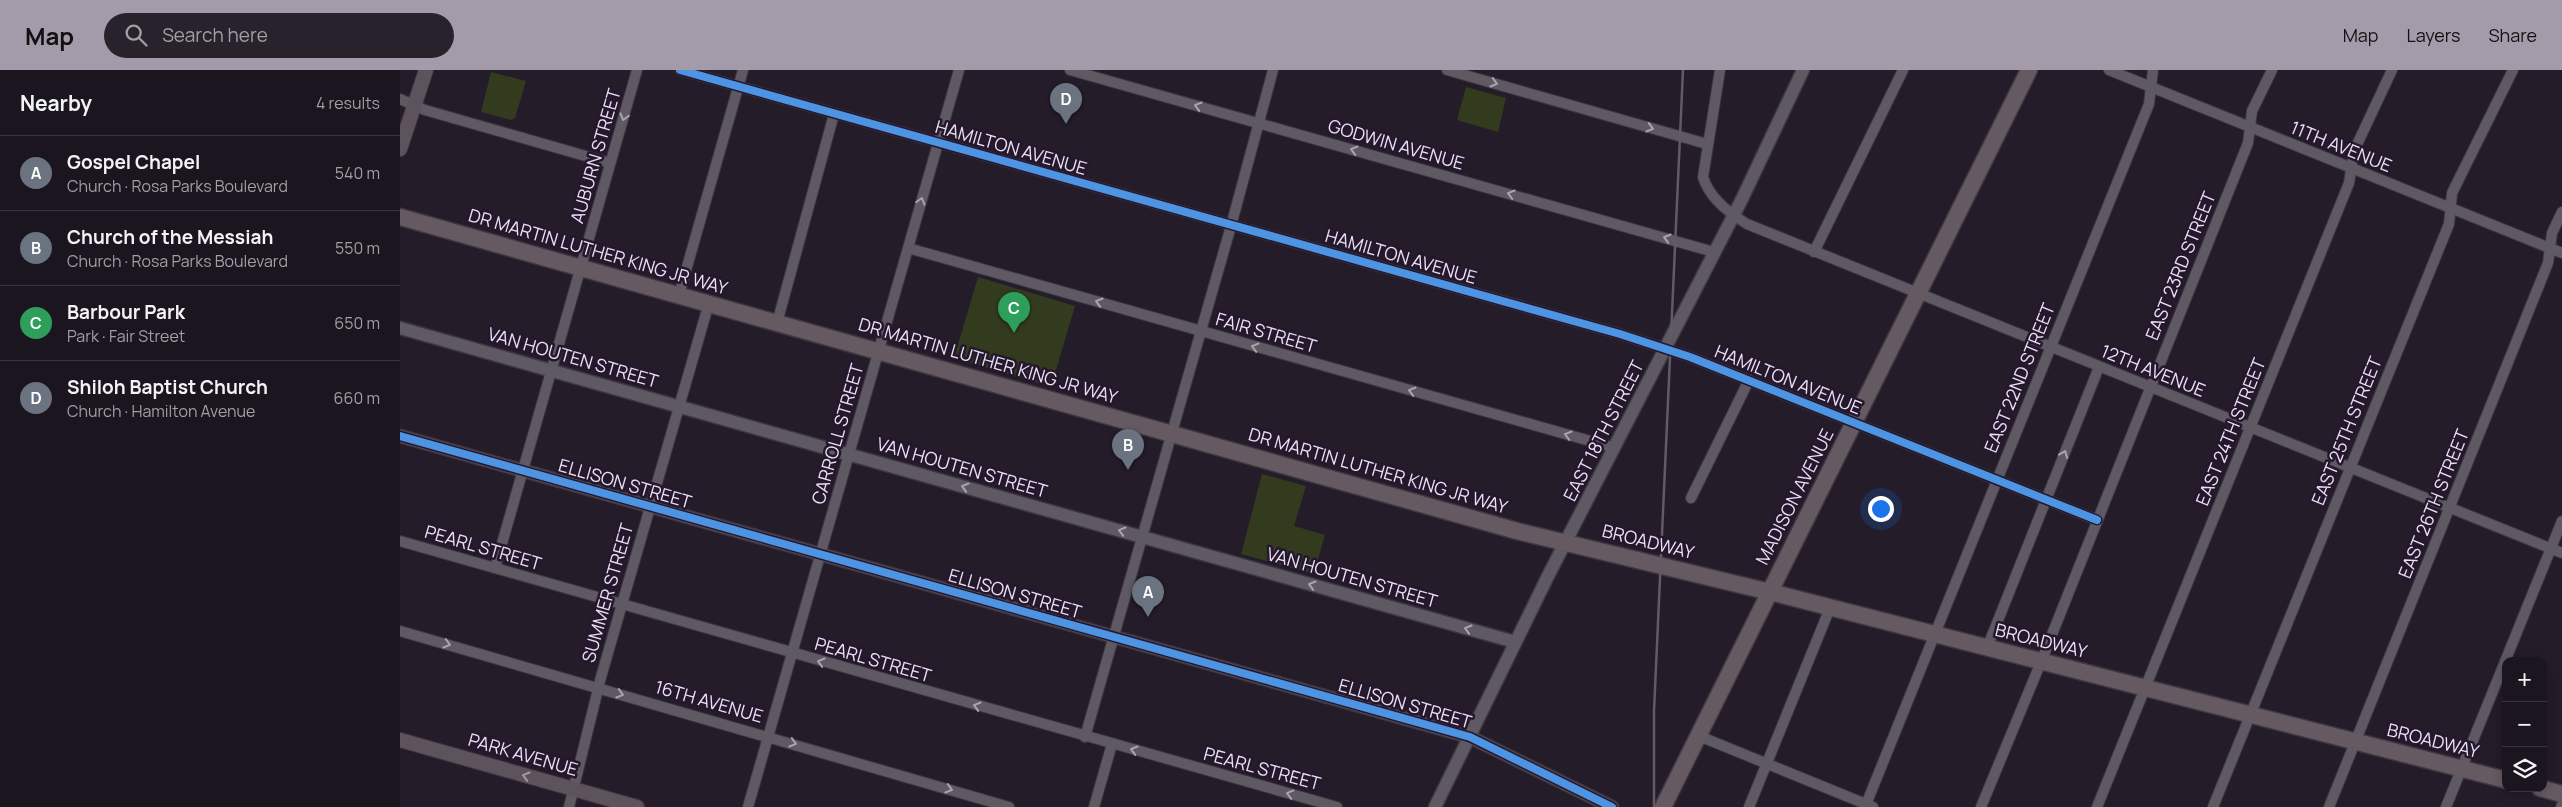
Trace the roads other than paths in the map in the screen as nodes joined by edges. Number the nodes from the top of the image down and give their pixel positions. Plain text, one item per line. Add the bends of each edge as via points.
1 (426, 70) edge
2 (637, 70) edge
3 (680, 70) edge
4 (743, 70) edge
5 (959, 70) edge
6 (1070, 70) edge
7 (1273, 70) edge
8 (1447, 70) edge
9 (1720, 70) edge
10 (1803, 70) edge
11 (1903, 70) edge
12 (2029, 70) edge
13 (2108, 70) edge
14 (2153, 70) edge
15 (2272, 70) edge
16 (2392, 70) edge
17 (2513, 70) edge
18 (738, 86) junction
19 (2151, 87) junction
20 (400, 99) edge
21 (415, 104) junction
22 (834, 114) junction
23 (1259, 124) junction
24 (2250, 127) junction
25 (938, 143) junction
26 (1707, 144) junction
27 (400, 149) edge
28 (610, 163) junction
29 (2351, 168) junction
30 (2450, 209) junction
31 (2562, 212) edge
32 (1734, 216) junction
33 (400, 217) edge
34 (1231, 226) junction
35 (908, 248) junction
36 (2550, 249) junction
37 (1714, 252) junction
38 (1814, 252) junction
39 (2562, 254) edge
40 (581, 268) junction
41 (1918, 294) junction
42 (679, 295) junction
43 (709, 304) junction
44 (777, 323) junction
45 (400, 328) edge
46 (1202, 332) junction
47 (2050, 347) junction
48 (1665, 349) junction
49 (878, 352) junction
50 (2099, 367) junction
51 (553, 371) junction
52 (1749, 380) junction
53 (2149, 387) junction
54 (679, 406) junction
55 (1855, 422) junction
56 (2250, 428) junction
57 (1173, 434) junction
58 (400, 436) edge
59 (1615, 448) junction
60 (849, 455) junction
61 (2350, 468) junction
62 (524, 471) junction
63 (1997, 479) junction
64 (1691, 498) dead end
65 (2046, 499) junction
66 (650, 507) junction
67 (2451, 508) junction
68 (2097, 520) junction
69 (2562, 521) edge
70 (1143, 537) junction
71 (400, 541) edge
72 (1566, 542) junction
73 (2551, 548) junction
74 (2562, 552) edge
75 (821, 555) junction
76 (495, 568) junction
77 (1770, 592) junction
78 (622, 605) junction
79 (1830, 608) junction
80 (400, 631) edge
81 (1934, 634) junction
82 (1114, 638) junction
83 (1515, 642) junction
84 (1987, 648) junction
85 (792, 654) junction
86 (2041, 662) junction
87 (598, 688) junction
88 (2145, 688) junction
89 (2251, 715) junction
90 (767, 736) junction
91 (1699, 736) junction
92 (1085, 737) junction
93 (1470, 737) junction
94 (400, 740) edge
95 (2356, 742) junction
96 (1112, 744) junction
97 (1766, 764) junction
98 (2462, 768) junction
99 (2502, 779) edge
100 (573, 789) junction
101 (2547, 790) edge
102 (2562, 794) edge
103 (1868, 806) edge
104 (569, 807) edge
105 (637, 807) edge
106 (748, 807) edge
107 (1009, 807) edge
108 (1094, 807) edge
109 (1337, 807) edge
110 (1436, 807) edge
111 (1612, 807) edge
112 (1663, 807) edge
113 (1748, 807) edge
114 (1981, 807) edge
115 (2097, 807) edge
116 (2214, 807) edge
117 (2329, 807) edge
118 (2446, 807) edge

1 - 21 main road
2 -> 28 street, AUBURN STREET
3 - 18 street, HAMILTON AVENUE
4 - 18 street
5 - 25 street, CARROLL STREET
23 -> 6 street, GODWIN AVENUE
7 - 23 street
8 -> 26 street
9 - 26 street, 12TH AVENUE
10 - 32 street, EAST 18TH STREET
11 - 38 street
12 - 41 main road, MADISON AVENUE
13 - 19 street, 11TH AVENUE
14 - 19 street, EAST 22ND STREET
15 - 24 street, EAST 23RD STREET via 2252,111
16 - 29 street, EAST 24TH STREET via 2354,151
17 - 30 street, EAST 25TH STREET via 2452,193
18 - 22 street, HAMILTON AVENUE
18 - 42 street
19 - 24 street, 11TH AVENUE
19 - 47 street, EAST 22ND STREET via 2149,104
20 - 21 street
21 - 27 main road
21 - 28 street via 425,110
22 - 25 street, HAMILTON AVENUE
22 - 44 street
23 - 34 street
37 -> 23 street, GODWIN AVENUE
24 - 29 street, 11TH AVENUE
24 - 53 street, EAST 23RD STREET via 2248,143
25 - 34 street, HAMILTON AVENUE
35 -> 25 street, CARROLL STREET
26 - 32 street, 12TH AVENUE via 1706,186
28 - 40 street, AUBURN STREET
29 - 30 street, 11TH AVENUE
29 - 56 street, EAST 24TH STREET via 2349,184
30 - 36 street, 11TH AVENUE
30 - 61 street, EAST 25TH STREET via 2449,224
31 - 36 street, EAST 26TH STREET via 2552,233
32 - 37 street, EAST 18TH STREET
32 - 38 street, 12TH AVENUE
33 - 40 main road, DR MARTIN LUTHER KING JR WAY
34 - 46 street
34 - 48 street, HAMILTON AVENUE
46 -> 35 street, FAIR STREET
35 - 49 street, CARROLL STREET
36 - 39 street, 11TH AVENUE
36 - 67 street, EAST 26TH STREET via 2548,264
37 - 48 street, EAST 18TH STREET
38 - 41 street, 12TH AVENUE
40 - 42 main road, DR MARTIN LUTHER KING JR WAY
40 - 51 street, AUBURN STREET
41 - 47 street, 12TH AVENUE
41 - 55 main road, MADISON AVENUE
42 - 43 main road, DR MARTIN LUTHER KING JR WAY
43 - 44 main road, DR MARTIN LUTHER KING JR WAY
43 - 54 street, SUMMER STREET
44 - 49 main road, DR MARTIN LUTHER KING JR WAY
45 - 51 street, VAN HOUTEN STREET
46 - 57 street
59 -> 46 street, FAIR STREET
47 - 50 street, 12TH AVENUE
47 - 63 street, EAST 22ND STREET
48 - 52 street, HAMILTON AVENUE
48 - 59 street, EAST 18TH STREET
49 - 57 main road, DR MARTIN LUTHER KING JR WAY
49 - 60 street, CARROLL STREET
50 - 53 street, 12TH AVENUE
65 -> 50 street
51 - 54 street, VAN HOUTEN STREET
51 - 62 street, AUBURN STREET
52 - 55 street, HAMILTON AVENUE
52 - 64 street
53 - 56 street, 12TH AVENUE
53 - 68 street, EAST 23RD STREET
54 - 60 street, VAN HOUTEN STREET
54 - 66 street, SUMMER STREET
55 - 63 street, HAMILTON AVENUE
55 - 77 main road, MADISON AVENUE
56 - 61 street, 12TH AVENUE
56 - 88 street, EAST 24TH STREET
57 - 70 street
57 - 72 main road, DR MARTIN LUTHER KING JR WAY
58 - 62 street, ELLISON STREET
59 - 72 street, EAST 18TH STREET
70 -> 60 street, VAN HOUTEN STREET
60 - 75 street, CARROLL STREET
61 - 67 street, 12TH AVENUE
61 - 89 street, EAST 25TH STREET
62 - 66 street, ELLISON STREET
62 - 76 street, AUBURN STREET
63 - 65 street, HAMILTON AVENUE
63 - 81 street, EAST 22ND STREET
65 - 68 street, HAMILTON AVENUE
65 - 84 street
66 - 75 street, ELLISON STREET
66 - 78 street, SUMMER STREET
67 - 73 street, 12TH AVENUE
67 - 95 street, EAST 26TH STREET
68 - 86 street, EAST 23RD STREET
69 - 73 street
70 - 82 street
83 -> 70 street, VAN HOUTEN STREET
71 - 76 street, PEARL STREET
72 - 77 main road, BROADWAY
72 - 83 street, EAST 18TH STREET
73 - 74 street, 12TH AVENUE
73 - 98 street
75 - 82 street, ELLISON STREET
75 - 85 street, CARROLL STREET
76 - 78 street, PEARL STREET
77 - 79 main road, BROADWAY
77 - 91 main road, MADISON AVENUE
78 - 85 street, PEARL STREET
78 - 87 street, SUMMER STREET
79 - 81 main road, BROADWAY
79 - 97 street
80 -> 87 street, 16TH AVENUE
81 - 84 main road, BROADWAY
81 - 103 street, EAST 22ND STREET
82 - 92 street
82 - 93 street, ELLISON STREET
83 - 93 street, EAST 18TH STREET
84 - 86 main road, BROADWAY
85 - 90 street, CARROLL STREET
92 -> 85 street, PEARL STREET
86 - 88 main road, BROADWAY
86 - 114 street, EAST 23RD STREET
87 -> 90 street, 16TH AVENUE
87 - 100 street, SUMMER STREET
88 - 89 main road, BROADWAY
88 - 115 street, EAST 24TH STREET
89 - 95 main road, BROADWAY
89 - 116 street, EAST 25TH STREET
90 - 106 street, CARROLL STREET
90 -> 107 street, 16TH AVENUE
91 - 97 street
91 - 112 main road, MADISON AVENUE
92 - 96 street, PEARL STREET
93 - 110 street, EAST 18TH STREET
93 - 111 street, ELLISON STREET
100 -> 94 main road, PARK AVENUE
95 - 98 main road, BROADWAY
95 - 117 street, EAST 26TH STREET
96 - 108 street
109 -> 96 street, PEARL STREET
97 - 103 street
97 - 113 street
98 - 99 main road, BROADWAY
98 - 118 street
100 - 104 street, SUMMER STREET
100 - 105 main road, PARK AVENUE
101 - 102 main road

